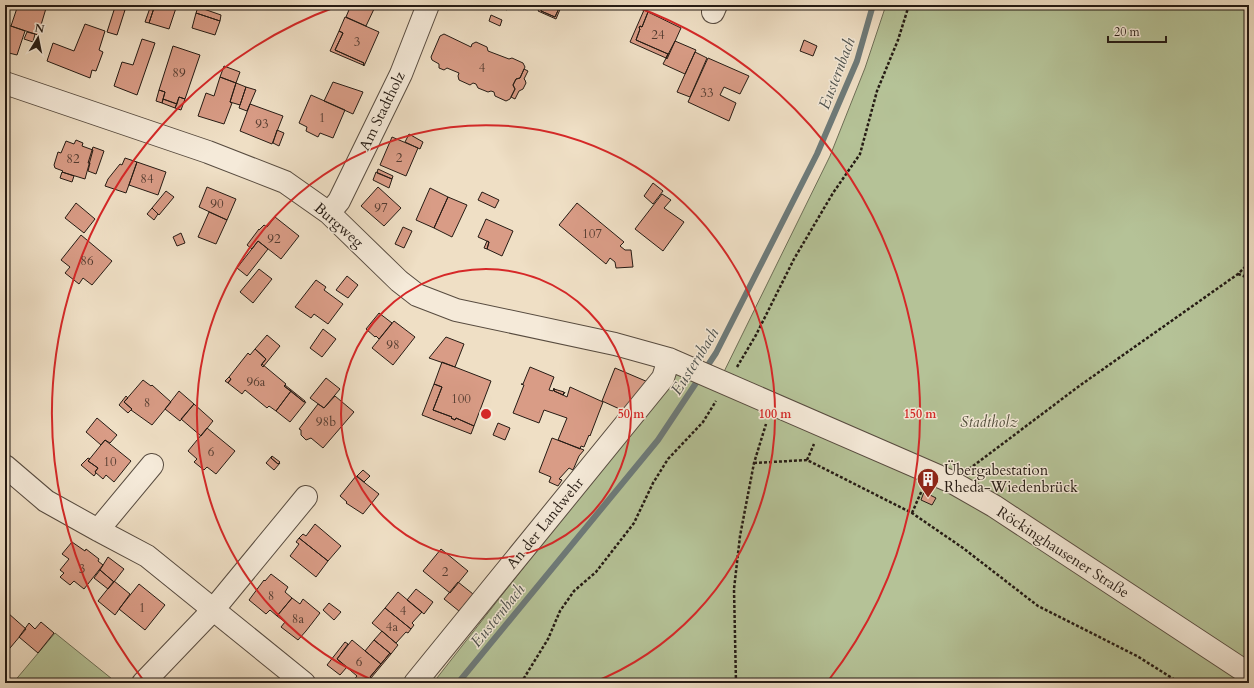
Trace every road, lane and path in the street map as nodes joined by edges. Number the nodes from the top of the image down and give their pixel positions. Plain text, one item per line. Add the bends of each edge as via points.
1 (428, 5) edge
2 (909, 5) edge
3 (5, 83) edge
4 (329, 213) junction
5 (1249, 264) edge
6 (1238, 274) junction
7 (1249, 278) edge
8 (678, 362) junction
9 (723, 382) junction
10 (774, 405) junction
11 (754, 463) junction
12 (152, 465) dead end
13 (5, 466) edge
14 (952, 482) junction
15 (306, 497) dead end
16 (98, 530) junction
17 (213, 610) junction
18 (1249, 674) edge
19 (143, 683) edge
20 (304, 683) edge
21 (415, 683) edge
22 (520, 683) edge
23 (736, 683) edge
24 (1180, 683) edge

1 - 4 street, Am Stadtholz via 397,82 338,201
2 - 9 path via 877,91 860,154 833,193 794,259 756,335
3 - 4 street, Burgweg via 208,152 285,182
4 - 8 street, Burgweg via 399,281 417,295 456,310 614,344
5 - 6 path
6 - 7 path
6 - 14 path via 1082,384
8 - 9 street, Röckinghausener Straße
8 - 21 street, An der Landwehr
9 - 10 street, Röckinghausener Straße
9 - 22 path via 703,422 668,459 634,523 596,572 574,591 560,611 548,639
10 - 11 path via 763,430
10 - 14 street, Röckinghausener Straße
11 - 23 path via 740,536 734,589
11 - 24 path via 807,460 912,513 963,548 1038,606 1137,656
12 - 16 street
13 - 16 street via 46,501
14 - 18 street, Röckinghausener Straße via 994,506
15 - 17 street
16 - 17 street via 147,556
17 - 19 street
17 - 20 street

